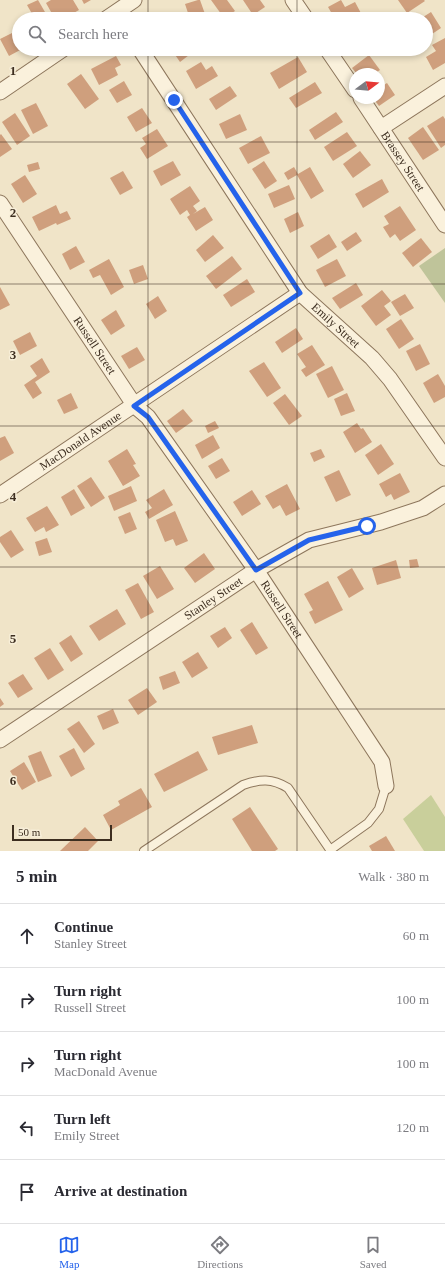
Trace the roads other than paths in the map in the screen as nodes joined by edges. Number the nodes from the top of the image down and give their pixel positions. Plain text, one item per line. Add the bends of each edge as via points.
1 (134, 0) edge
2 (293, 0) edge
3 (120, 12) edge
4 (301, 12) edge
5 (53, 56) edge
6 (145, 56) edge
7 (332, 56) edge
8 (349, 81) edge
9 (445, 86) edge
10 (0, 92) edge
11 (365, 104) edge
12 (381, 128) junction
13 (0, 203) edge
14 (445, 225) edge
15 (300, 293) junction
16 (134, 406) junction
17 (445, 458) edge
18 (445, 494) edge
19 (0, 495) edge
20 (256, 570) junction
21 (0, 740) edge
22 (386, 786) joint
23 (331, 850) edge
24 (144, 851) edge

1 - 3 street
2 - 4 street
5 - 10 street
6 - 15 street, Emily Street
7 - 8 street
9 - 12 street
11 - 12 street, Brassey Street
12 - 14 street, Brassey Street
13 - 16 street, Russell Street
15 - 16 street, MacDonald Avenue
15 - 17 street, Emily Street via 372,358 390,379
16 - 19 street, MacDonald Avenue
16 - 20 street, Russell Street via 148,417
18 - 20 street, Stanley Street via 423,508 381,522 309,540
20 - 21 street, Stanley Street
20 - 22 street, Russell Street via 382,762
22 - 23 lane via 379,809 368,823
23 - 24 lane via 288,788 278,782 256,780 243,785

